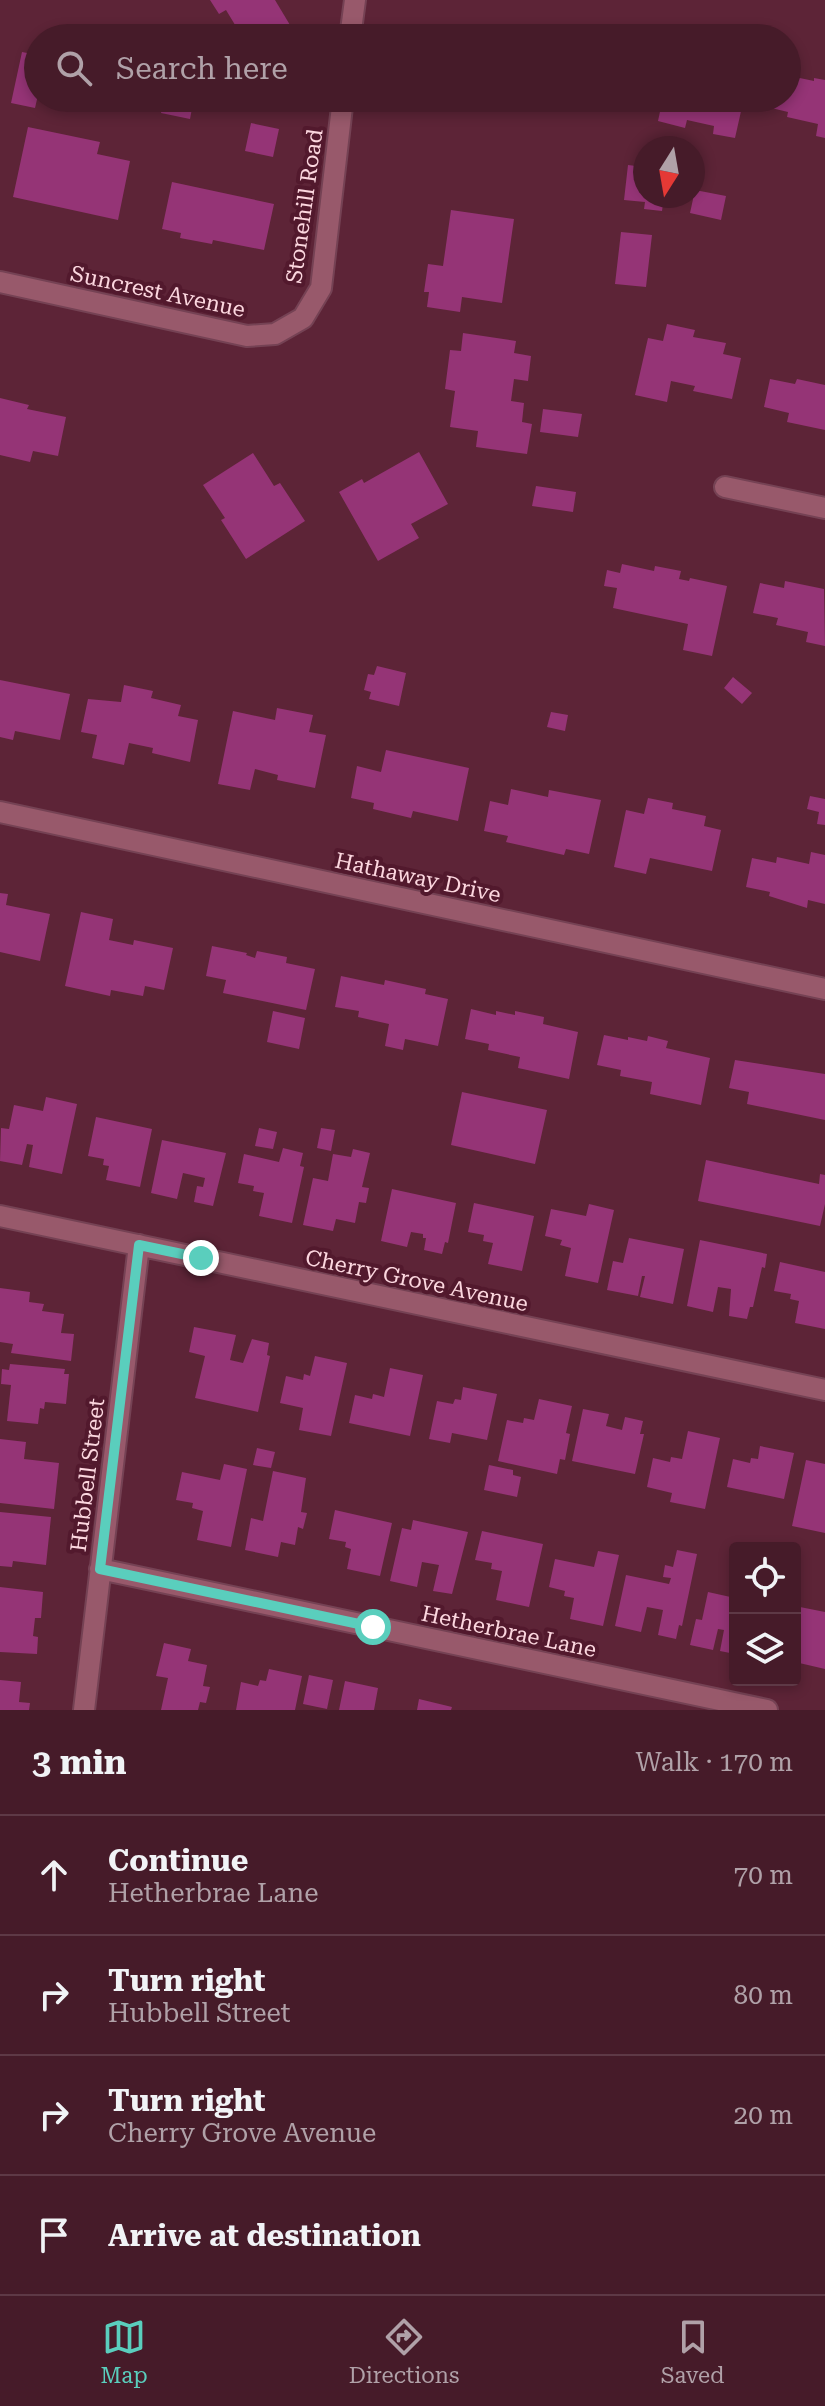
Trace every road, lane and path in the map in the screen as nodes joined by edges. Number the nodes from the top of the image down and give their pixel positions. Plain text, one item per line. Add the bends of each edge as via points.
1 (355, 0) edge
2 (352, 24) edge
3 (341, 112) edge
4 (0, 282) edge
5 (303, 318) joint
6 (725, 487) dead end
7 (825, 508) edge
8 (0, 812) edge
9 (825, 989) edge
10 (0, 1216) edge
11 (139, 1245) junction
12 (825, 1390) edge
13 (100, 1569) junction
14 (84, 1710) edge
15 (767, 1710) edge

1 - 2 street
3 - 5 street, Stonehill Road via 321,288
4 - 5 street, Suncrest Avenue via 247,336 275,334
6 - 7 street
8 - 9 street, Hathaway Drive
10 - 11 street, Cherry Grove Avenue
11 - 12 street, Cherry Grove Avenue
11 - 13 street, Hubbell Street
13 - 14 street, Hubbell Street
13 - 15 street, Hetherbrae Lane

